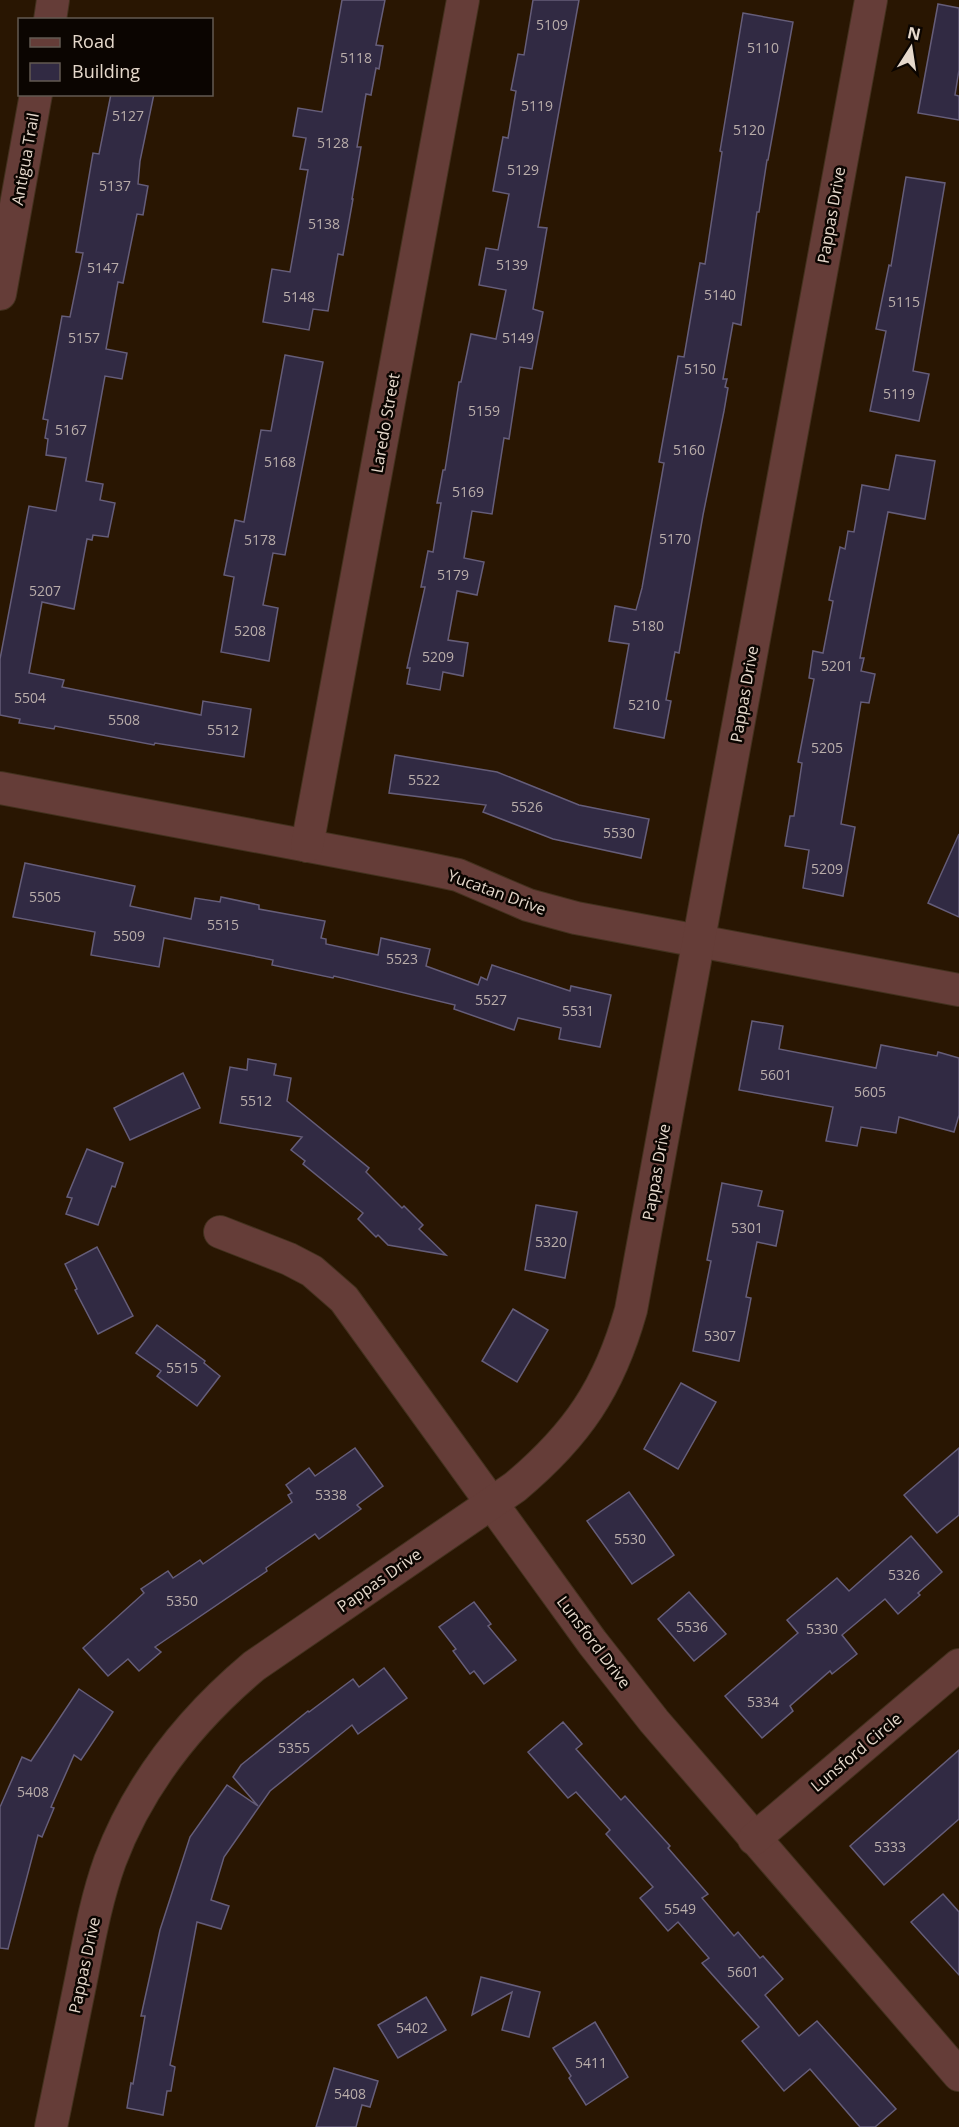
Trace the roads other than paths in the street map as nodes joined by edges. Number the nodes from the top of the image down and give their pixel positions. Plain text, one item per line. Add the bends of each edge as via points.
1 (53, 0) edge
2 (463, 0) edge
3 (871, 0) edge
4 (50, 18) edge
5 (36, 96) edge
6 (0, 294) edge
7 (0, 788) edge
8 (308, 846) junction
9 (699, 941) junction
10 (959, 990) edge
11 (220, 1232) dead end
12 (492, 1503) junction
13 (959, 1665) edge
14 (754, 1839) junction
15 (959, 2075) edge
16 (51, 2127) edge

1 - 4 street
2 - 8 street, Laredo Street
3 - 9 street, Pappas Drive
5 - 6 street, Antigua Trail
7 - 8 street, Yucatan Drive
8 - 9 street, Yucatan Drive via 458,875 547,912
9 - 10 street, Yucatan Drive
9 - 12 street, Pappas Drive via 631,1310 618,1352 600,1389 567,1438 537,1468
11 - 12 street, Lunsford Drive via 290,1259 344,1299
12 - 14 street, Lunsford Drive via 606,1660
12 - 16 street, Pappas Drive via 254,1666 221,1694 164,1760 121,1835 100,1893
13 - 14 street, Lunsford Circle
14 - 15 street, Lunsford Drive

